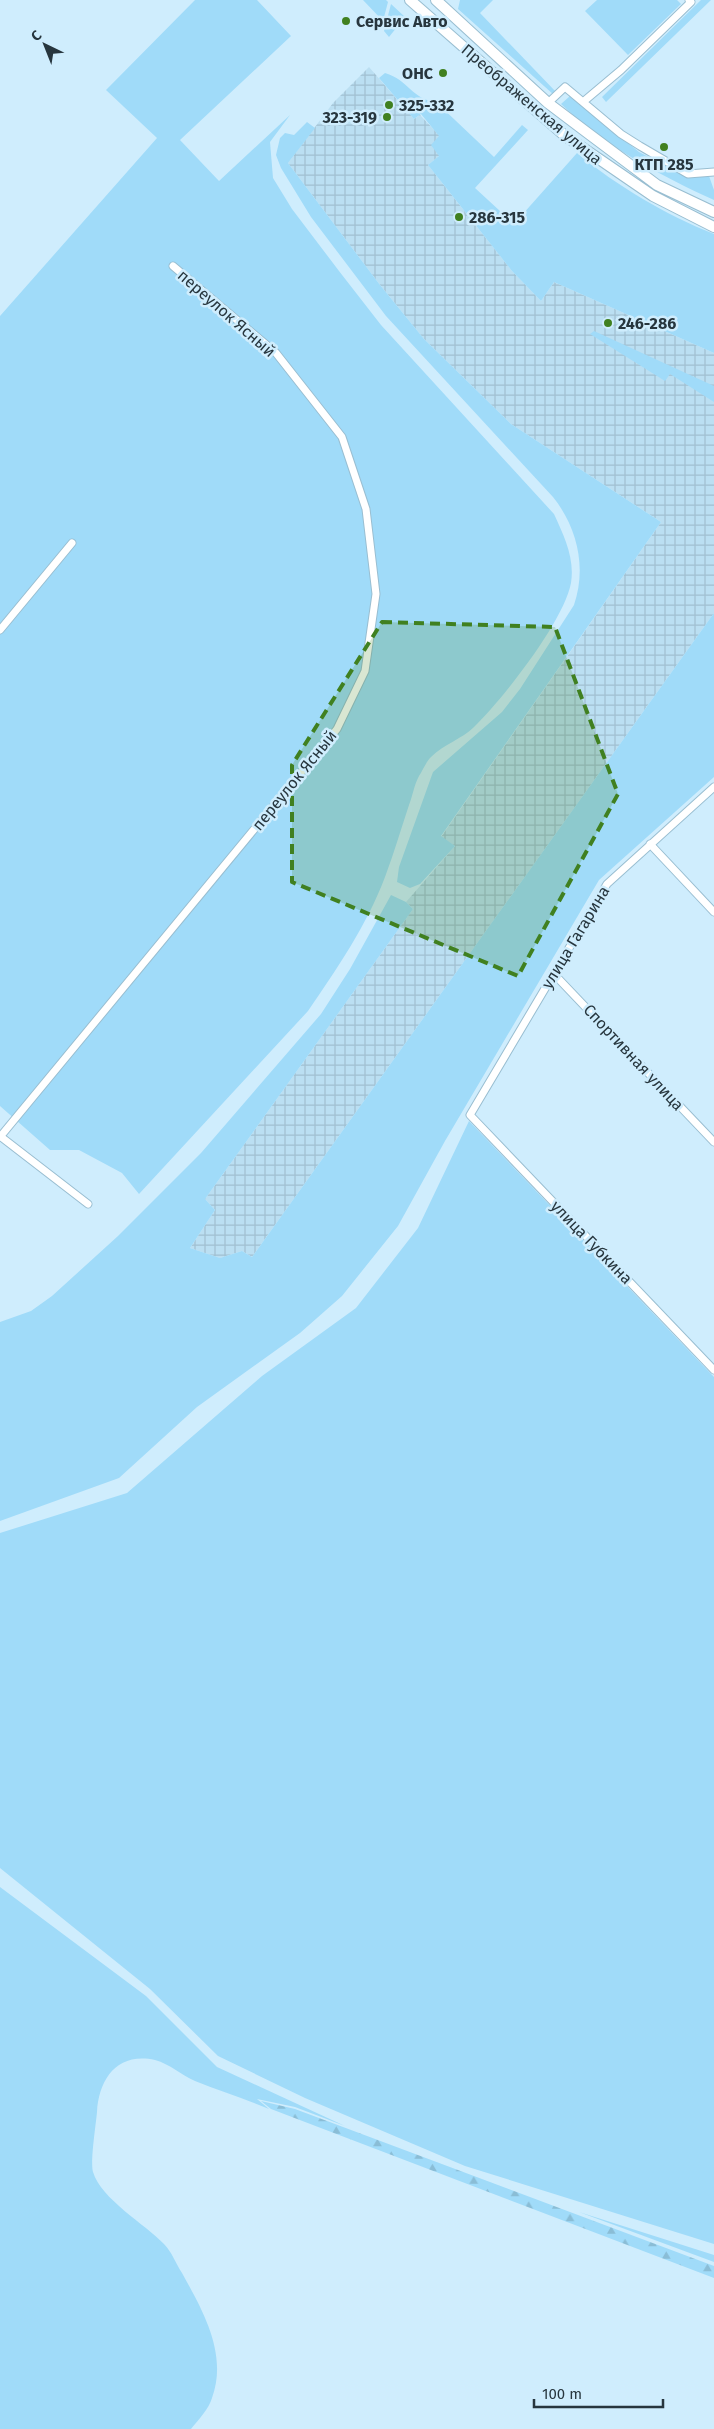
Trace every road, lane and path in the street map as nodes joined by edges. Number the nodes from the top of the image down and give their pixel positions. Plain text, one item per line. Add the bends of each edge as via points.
1 (410, 0) edge
2 (436, 0) edge
3 (689, 0) edge
4 (423, 13) junction
5 (583, 102) junction
6 (548, 103) junction
7 (714, 172) edge
8 (714, 212) edge
9 (714, 227) edge
10 (174, 266) dead end
11 (72, 543) dead end
12 (0, 630) edge
13 (714, 786) edge
14 (650, 844) junction
15 (714, 912) edge
16 (553, 972) junction
17 (470, 1115) joint
18 (0, 1136) edge
19 (714, 1142) edge
20 (88, 1204) dead end
21 (714, 1370) edge

1 - 4 main road, Преображенская улица
2 - 4 main road
2 - 6 main road, Преображенская улица
3 - 5 street via 691,2 642,50
4 - 9 main road, Преображенская улица via 564,135 653,196
5 - 6 street, Преображенская улица via 566,87
5 - 7 street, Преображенская улица via 620,134 688,174
6 - 8 main road, Преображенская улица via 657,185
10 - 18 street, переулок Ясный via 276,353 342,437 366,509 376,594 365,672 337,729
11 - 12 street
13 - 14 street, улица Гагарина
14 - 15 street
14 - 16 street, улица Гагарина via 607,884
16 - 17 street, улица Гагарина
16 - 19 street, Спортивная улица
17 - 21 street, улица Губкина
18 - 20 street

